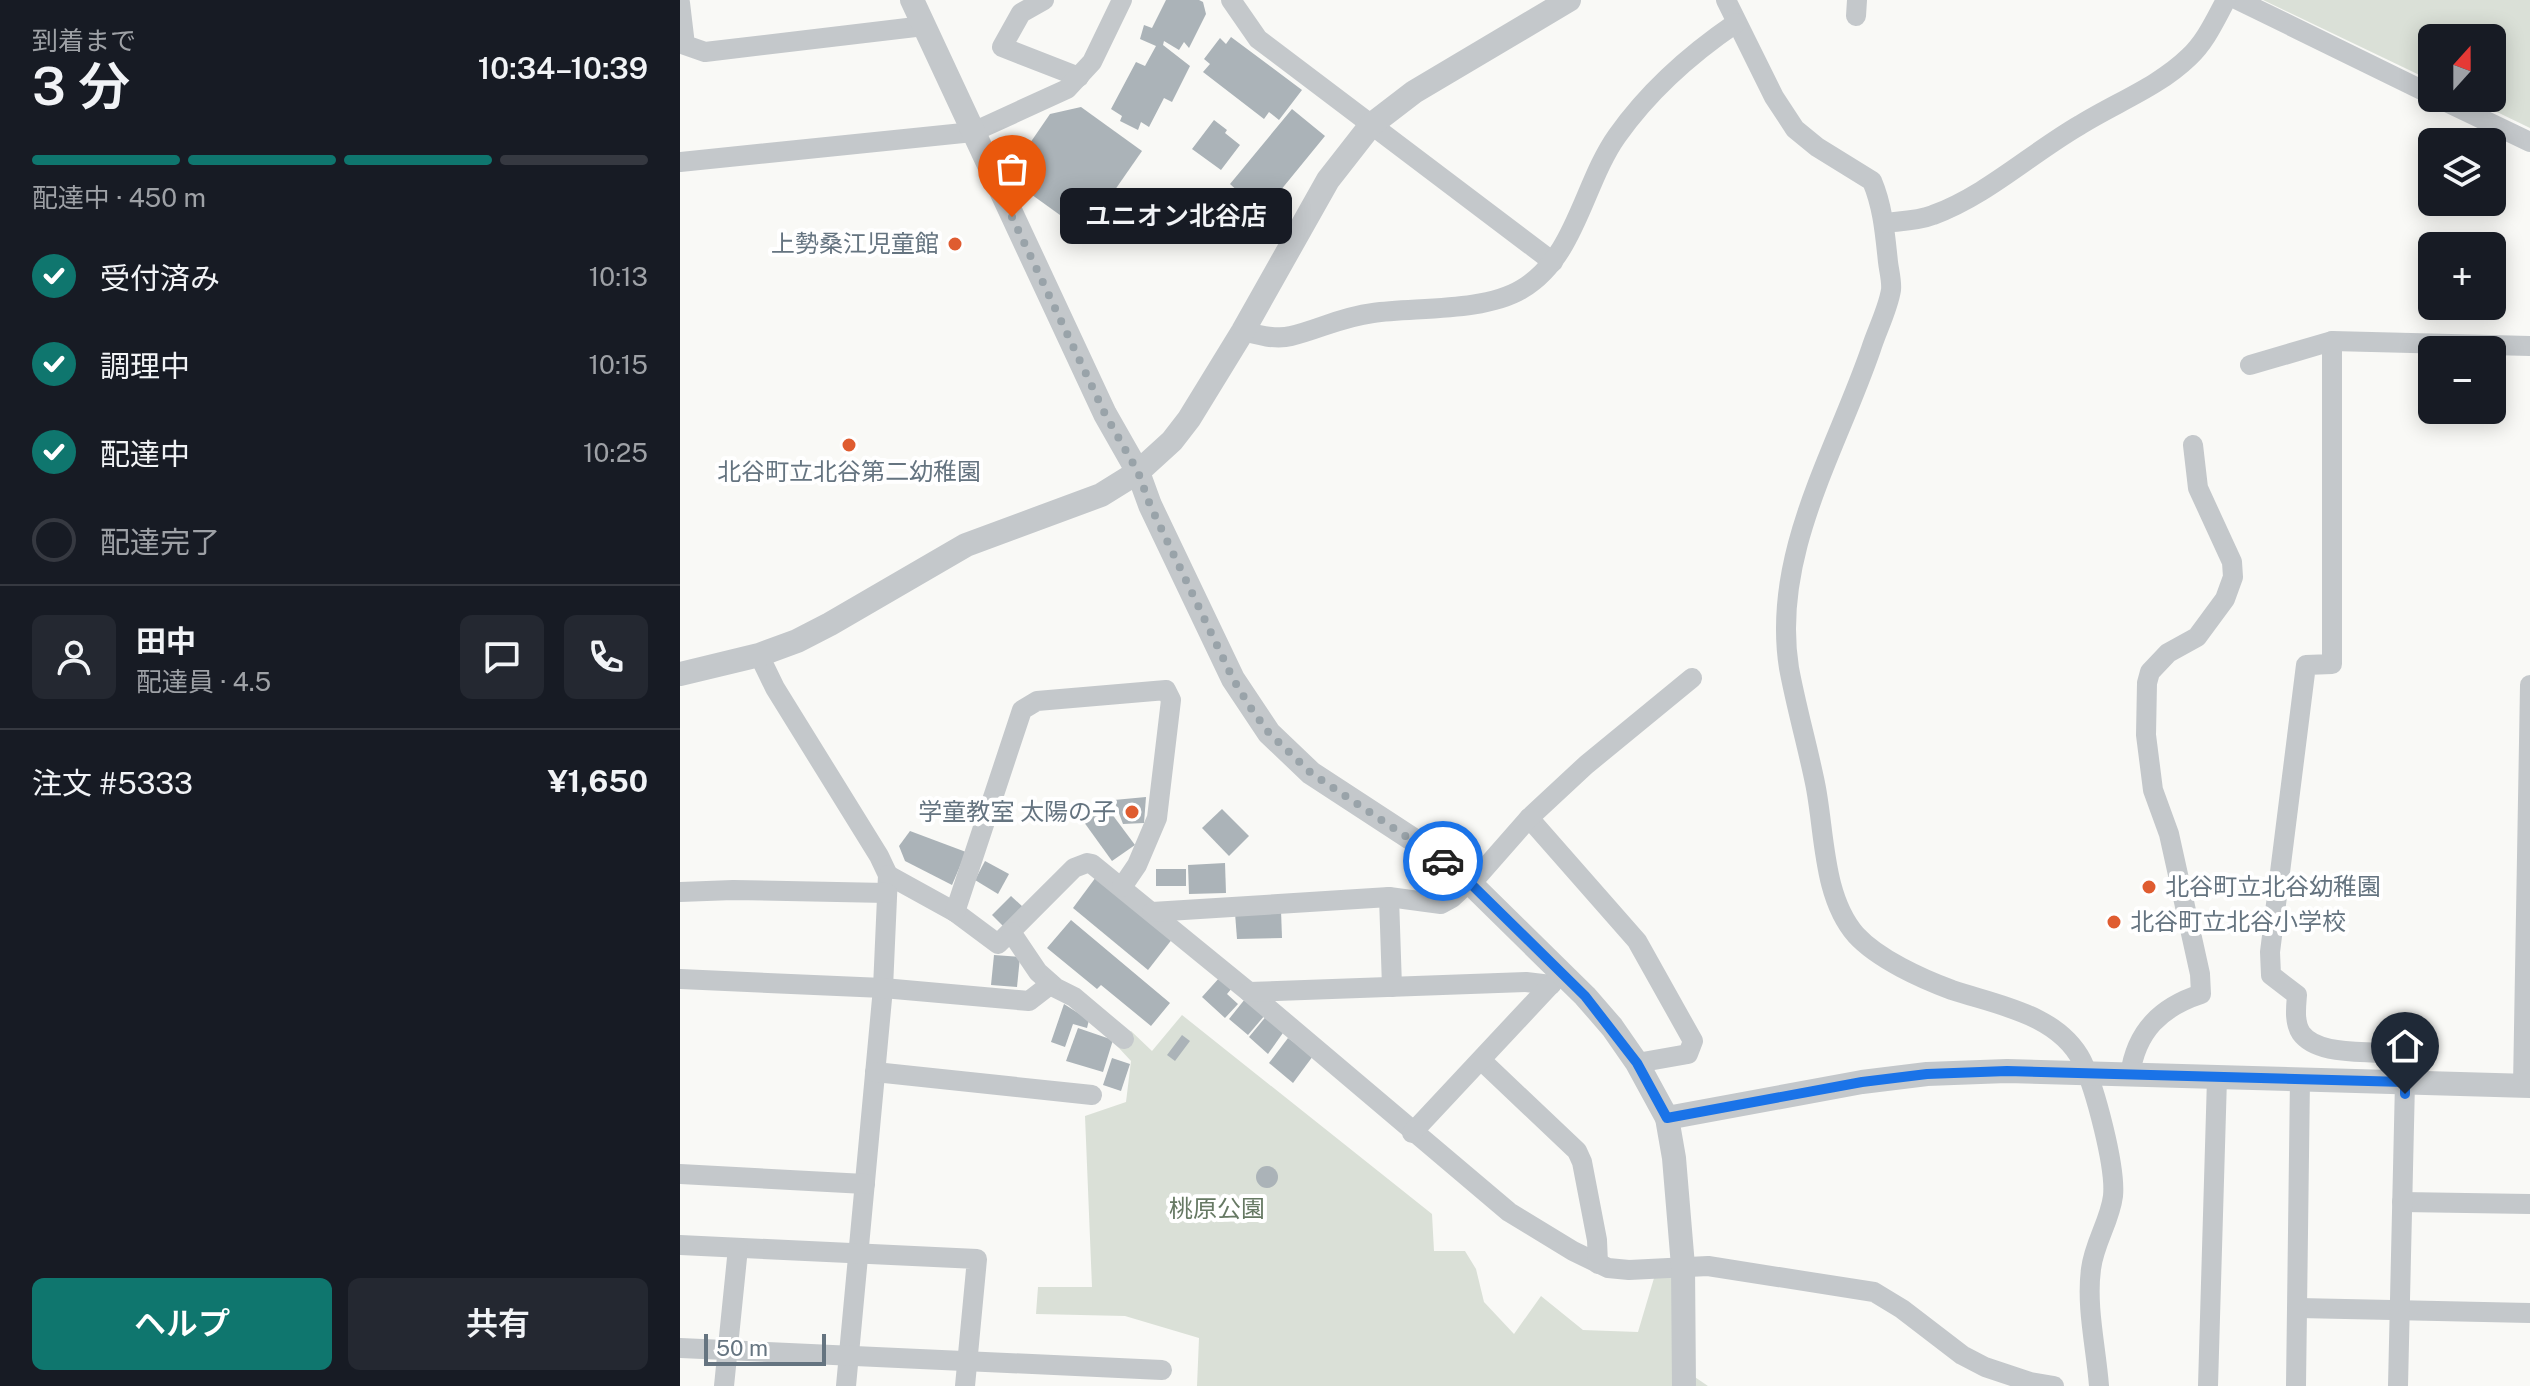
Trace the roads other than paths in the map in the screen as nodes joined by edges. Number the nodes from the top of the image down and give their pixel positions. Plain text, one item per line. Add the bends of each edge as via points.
1 (912, 0) edge
2 (1044, 0) edge
3 (1122, 0) edge
4 (1231, 0) edge
5 (1569, 0) edge
6 (1726, 0) edge
7 (2226, 0) edge
8 (2238, 0) edge
9 (680, 3) edge
10 (1736, 23) junction
11 (924, 26) junction
12 (1079, 77) junction
13 (2418, 88) edge
14 (2467, 112) edge
15 (1371, 125) junction
16 (973, 132) junction
17 (2530, 142) edge
18 (680, 162) edge
19 (1884, 223) junction
20 (1553, 262) junction
21 (1243, 331) junction
22 (2332, 341) junction
23 (2530, 346) edge
24 (2250, 365) dead end
25 (2193, 445) dead end
26 (1138, 472) junction
27 (759, 655) junction
28 (680, 674) edge
29 (1692, 678) dead end
30 (2530, 685) edge
31 (2529, 772) edge
32 (1529, 818) junction
33 (2528, 876) edge
34 (1470, 883) junction
35 (888, 884) junction
36 (1122, 887) junction
37 (680, 892) edge
38 (1389, 897) junction
39 (955, 912) junction
40 (1152, 912) junction
41 (1011, 932) junction
42 (680, 979) edge
43 (1556, 980) junction
44 (2528, 980) edge
45 (1051, 984) junction
46 (1392, 987) junction
47 (883, 988) junction
48 (1249, 992) junction
49 (1124, 1039) dead end
50 (2381, 1053) dead end
51 (1481, 1060) junction
52 (1637, 1063) junction
53 (875, 1072) junction
54 (2088, 1074) junction
55 (2130, 1075) junction
56 (2217, 1078) junction
57 (2300, 1078) junction
58 (2405, 1082) junction
59 (2527, 1086) edge
60 (1092, 1095) dead end
61 (1667, 1118) junction
62 (1412, 1133) junction
63 (680, 1174) edge
64 (865, 1184) junction
65 (2402, 1202) junction
66 (2530, 1204) edge
67 (680, 1245) edge
68 (738, 1248) junction
69 (859, 1254) junction
70 (1598, 1264) junction
71 (1683, 1266) junction
72 (2299, 1308) junction
73 (2399, 1311) junction
74 (2530, 1313) edge
75 (680, 1348) edge
76 (727, 1350) junction
77 (849, 1356) junction
78 (967, 1361) junction
79 (1162, 1370) dead end
80 (724, 1386) edge
81 (846, 1386) edge
82 (965, 1386) edge
83 (1684, 1386) edge
84 (2054, 1386) edge
85 (2099, 1386) edge
86 (2208, 1386) edge
87 (2296, 1386) edge
88 (2398, 1386) edge

1 - 11 street
2 - 12 street via 1021,13 1002,47
3 - 12 street via 1092,62
4 - 15 street via 1258,39
5 - 15 street via 1414,92
6 - 10 street
7 - 19 street via 2191,55 2160,82 2066,133 1972,198 1930,217
8 - 13 street
9 - 11 street via 685,45 705,52
10 - 19 street via 1795,129 1872,181
10 - 20 street via 1683,65 1618,135
11 - 16 street
12 - 16 street via 1056,95
14 - 17 street
15 - 20 street
15 - 21 street via 1328,180
16 - 18 street
16 - 26 street via 1105,414
19 - 54 street via 1891,289 1805,518 1787,615 1789,665 1830,875 1846,920 1869,946 1920,977 2045,1023 2074,1048
20 - 21 street via 1521,290 1482,302 1347,316 1289,337
21 - 26 street via 1189,419
22 - 23 street
22 - 24 street
22 - 50 street via 2332,664 2306,665 2271,975 2297,995 2297,1024 2306,1038 2324,1047
25 - 55 street via 2198,488 2232,562 2233,577 2225,599 2197,637 2168,653 2150,672 2146,735 2153,790 2169,834 2201,994 2159,1014 2137,1048
26 - 27 street via 1101,495 966,545 830,624
26 - 34 street via 1233,679 1269,733 1311,773
27 - 28 street
27 - 35 street via 879,856
29 - 32 street
30 - 31 street
31 - 33 street
32 - 34 street
32 - 52 street via 1637,941 1693,1041 1688,1054
33 - 44 street
34 - 38 street via 1441,904
34 - 43 street
35 - 37 street
35 - 39 street
35 - 47 street
36 - 39 street via 1157,818 1171,700 1161,689 1037,701 1022,710
36 - 40 street
36 - 41 street via 1092,864 1080,864
38 - 40 street
38 - 46 street
39 - 41 street via 998,944
40 - 48 street
41 - 45 street
42 - 47 street
43 - 46 street
43 - 51 street
43 - 52 street via 1585,996
44 - 59 street
45 - 47 street via 1029,1001
45 - 49 street
46 - 48 street
47 - 53 street
48 - 62 street
51 - 62 street
51 - 70 street via 1580,1157
52 - 61 street
53 - 60 street
53 - 64 street
54 - 55 street
54 - 61 street via 1927,1074
54 - 85 street via 2112,1170 2113,1195 2091,1266 2089,1298
55 - 56 street
56 - 57 street
56 - 86 street
57 - 58 street
57 - 72 street
58 - 59 street
58 - 65 street
61 - 71 street
62 - 70 street via 1509,1212
63 - 64 street
64 - 69 street
65 - 66 street
65 - 73 street
67 - 68 street
68 - 69 street
68 - 76 street
69 - 77 street
69 - 78 street via 977,1259
70 - 71 street via 1629,1270
71 - 83 street
71 - 84 street via 1874,1292 1962,1355 1985,1367
72 - 73 street
72 - 87 street
73 - 74 street
73 - 88 street
75 - 76 street
76 - 77 street
76 - 80 street
77 - 78 street
77 - 81 street
78 - 79 street
78 - 82 street

